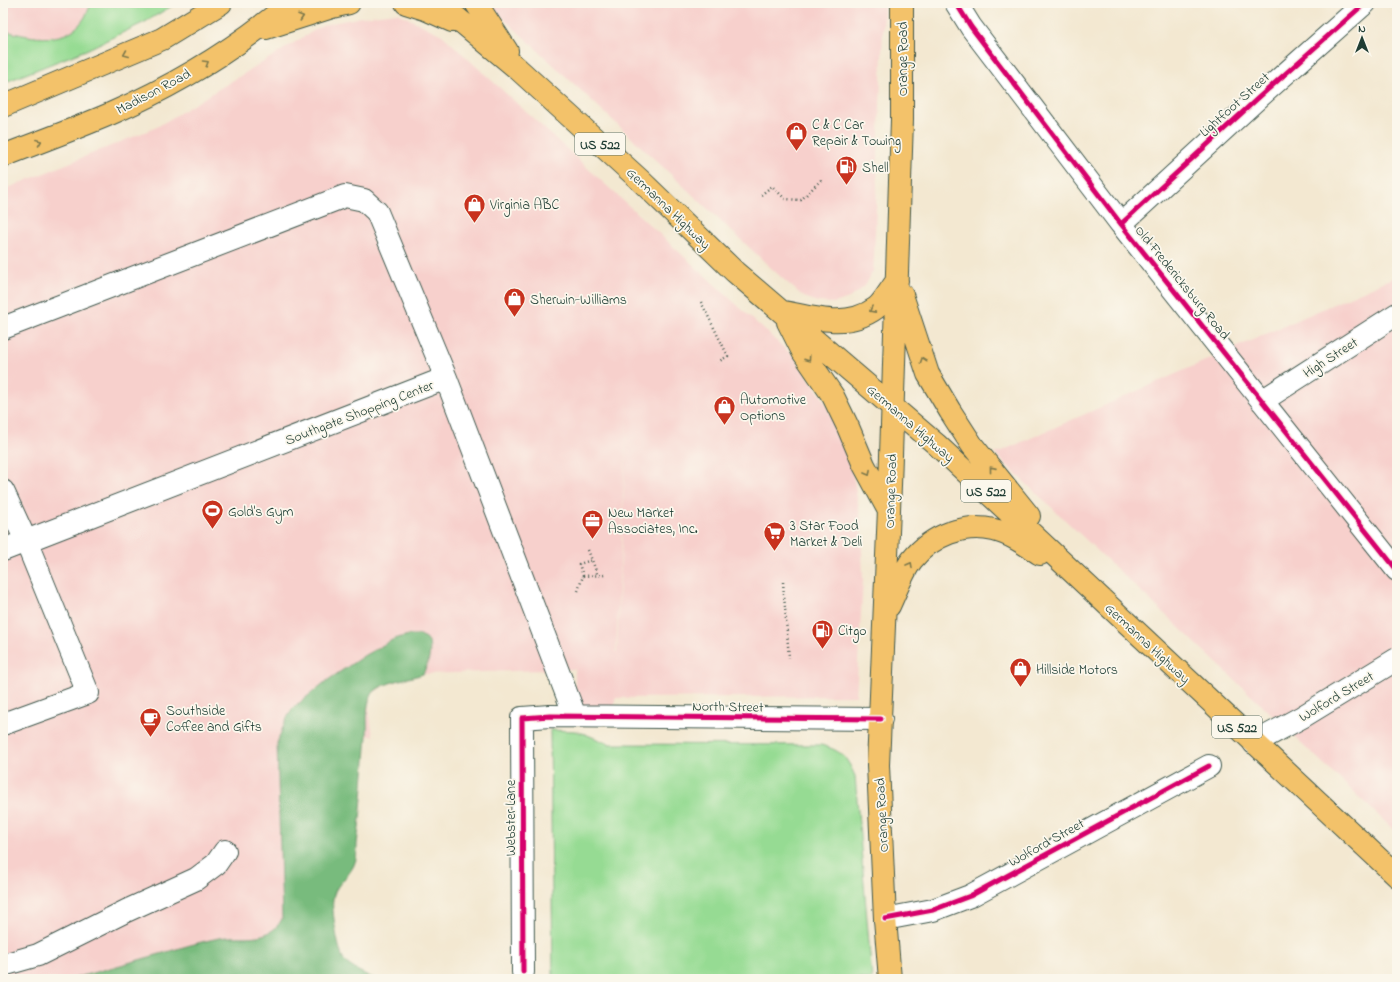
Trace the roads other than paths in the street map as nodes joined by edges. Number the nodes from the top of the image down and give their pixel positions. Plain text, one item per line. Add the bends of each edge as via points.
1 (221, 3) edge
2 (290, 3) edge
3 (349, 3) edge
4 (406, 3) edge
5 (439, 3) edge
6 (455, 3) edge
7 (476, 3) edge
8 (902, 3) edge
9 (956, 3) edge
10 (964, 3) edge
11 (1365, 3) edge
12 (971, 27) junction
13 (470, 28) junction
14 (250, 34) junction
15 (518, 69) junction
16 (3, 106) edge
17 (3, 156) edge
18 (1121, 224) junction
19 (897, 281) junction
20 (782, 312) junction
21 (1397, 314) edge
22 (3, 328) edge
23 (446, 378) junction
24 (1262, 401) junction
25 (893, 407) junction
26 (3, 491) edge
27 (889, 511) junction
28 (26, 541) junction
29 (3, 550) edge
30 (1397, 570) edge
31 (1078, 576) junction
32 (886, 612) junction
33 (1397, 659) edge
34 (574, 716) junction
35 (881, 719) junction
36 (3, 724) edge
37 (1254, 743) junction
38 (1209, 766) dead end
39 (226, 851) dead end
40 (1397, 876) edge
41 (885, 919) junction
42 (3, 965) edge
43 (522, 972) dead end
44 (890, 979) edge

1 -> 16 main road via 162,39
2 - 14 main road, Madison Road
14 -> 3 main road
4 - 13 main road
5 - 13 main road, Germanna Highway / US 522
6 - 13 main road, Germanna Highway
7 - 15 main road, US 522
8 - 19 main road, Orange Road via 902,120
9 - 12 street, Old Fredericksburg Road
10 - 12 street
11 - 18 street, Lightfoot Street
12 - 18 street, Old Fredericksburg Road
13 - 15 main road, Germanna Highway / US 522
17 -> 14 main road, Madison Road via 111,114 172,83
15 - 20 main road, Germanna Highway / US 522 via 641,181 735,272
18 - 24 street, Old Fredericksburg Road
19 -> 20 main road via 877,308 856,318 831,322
19 - 25 main road, Orange Road
31 -> 19 main road via 972,445 950,411 928,374
20 - 25 main road, Germanna Highway / US 522
20 -> 27 main road via 803,352 833,396 864,465
21 - 24 street, High Street
22 - 23 street via 345,196 364,200 377,212
23 - 28 street, Southgate Shopping Center
23 - 34 street, Southgate Shopping Center
24 - 30 street, Old Fredericksburg Road
25 - 27 main road, Orange Road
25 - 31 main road, Germanna Highway / US 522
26 - 28 street
27 - 32 main road, Orange Road
28 - 29 street, Southgate Shopping Center
28 - 36 street via 88,693
32 -> 31 main road via 912,560 926,545 945,534 969,528 994,530 1014,538
31 - 37 main road, Germanna Highway / US 522
32 - 35 main road, Orange Road
33 - 37 street, Wolford Street
34 - 35 street, North Street
34 - 43 street, Webster Lane via 522,718
35 - 41 main road, Orange Road via 878,765
37 - 40 main road, Germanna Highway / US 522
38 - 41 street, Wolford Street via 975,894 933,910
39 - 42 street via 216,864 196,879 38,955
41 - 44 main road, Orange Road

